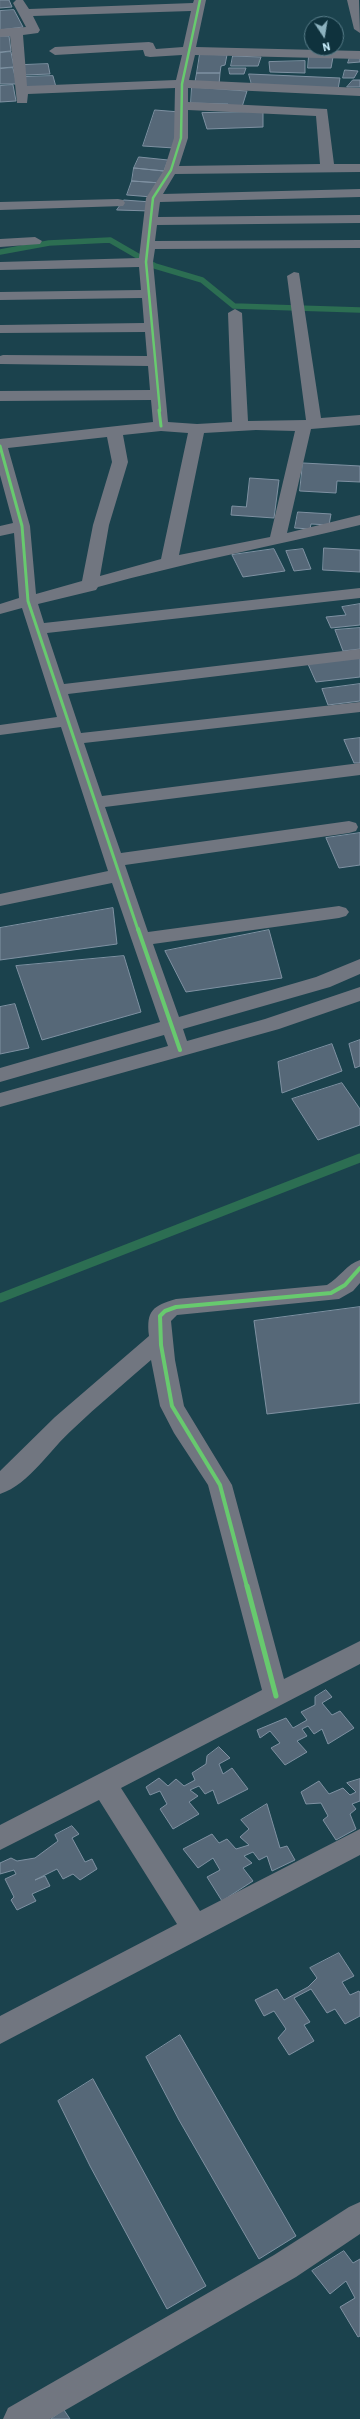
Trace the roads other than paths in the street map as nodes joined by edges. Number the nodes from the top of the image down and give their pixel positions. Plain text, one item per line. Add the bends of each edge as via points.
1 (18, 0) edge
2 (353, 0) edge
3 (198, 9) edge
4 (24, 13) junction
5 (165, 21) dead end
6 (48, 25) dead end
7 (32, 26) junction
8 (360, 29) edge
9 (16, 32) junction
10 (0, 33) edge
11 (55, 51) dead end
12 (189, 51) junction
13 (360, 55) edge
14 (182, 84) junction
15 (360, 92) edge
16 (180, 106) junction
17 (327, 167) junction
18 (360, 168) edge
19 (170, 170) junction
20 (360, 193) edge
21 (154, 198) junction
22 (118, 203) dead end
23 (0, 206) edge
24 (360, 219) edge
25 (150, 221) junction
26 (35, 241) dead end
27 (0, 243) edge
28 (360, 244) edge
29 (147, 256) junction
30 (0, 266) edge
31 (294, 276) dead end
32 (147, 294) junction
33 (0, 296) edge
34 (235, 313) dead end
35 (151, 327) junction
36 (0, 329) edge
37 (3, 360) dead end
38 (154, 361) junction
39 (158, 395) junction
40 (0, 396) edge
41 (360, 420) edge
42 (309, 424) junction
43 (161, 426) junction
44 (240, 427) junction
45 (197, 429) junction
46 (114, 432) junction
47 (0, 445) edge
48 (360, 520) edge
49 (22, 526) junction
50 (0, 531) edge
51 (278, 540) junction
52 (169, 562) junction
53 (90, 586) junction
54 (360, 593) edge
55 (28, 601) junction
56 (0, 609) edge
57 (38, 629) junction
58 (360, 654) edge
59 (58, 690) junction
60 (360, 707) edge
61 (68, 720) junction
62 (0, 730) edge
63 (74, 739) junction
64 (360, 769) edge
65 (95, 803) junction
66 (349, 827) dead end
67 (117, 868) junction
68 (0, 900) edge
69 (339, 912) dead end
70 (142, 939) junction
71 (360, 966) edge
72 (360, 994) edge
73 (172, 1026) junction
74 (180, 1050) junction
75 (0, 1075) edge
76 (0, 1100) edge
77 (360, 1268) edge
78 (160, 1339) junction
79 (0, 1484) edge
80 (360, 1652) edge
81 (276, 1696) junction
82 (104, 1784) junction
83 (0, 1838) edge
84 (360, 1841) edge
85 (195, 1928) junction
86 (0, 2031) edge
87 (360, 2217) edge
88 (19, 2419) edge

1 - 4 street
2 - 8 street
3 - 4 street
3 - 5 street
3 - 12 street
4 - 7 street
6 - 7 street
7 - 9 street via 34,30
9 - 10 street
9 - 14 street via 22,95
11 - 12 street via 148,46 150,54
12 - 13 street
12 - 14 street
14 - 15 street
14 - 16 street
16 - 17 street via 322,112
16 - 19 street via 181,138
17 - 18 street
17 - 19 street
19 - 21 street
20 - 21 street
21 - 25 street
22 - 23 street
24 - 25 street
25 - 29 street
26 - 27 street
28 - 29 street via 260,246
29 - 30 street
29 - 32 street
31 - 42 street
32 - 33 street
32 - 35 street
34 - 44 street
35 - 36 street
35 - 38 street
37 - 38 street
38 - 39 street
39 - 40 street
39 - 43 street
41 - 42 street
42 - 44 street
42 - 51 street
43 - 45 street
43 - 46 street
44 - 45 street
45 - 52 street
46 - 47 street
46 - 53 street via 120,462 102,525
47 - 49 street
48 - 51 street
49 - 50 street
49 - 55 street
51 - 52 street
52 - 53 street
53 - 55 street
54 - 57 street
55 - 56 street
55 - 57 street
57 - 59 street
58 - 59 street
59 - 61 street
60 - 63 street
61 - 62 street
61 - 63 street
63 - 65 street
64 - 65 street
65 - 67 street
66 - 67 street
67 - 68 street
67 - 70 street
69 - 70 street
70 - 73 street
71 - 73 street via 323,982
72 - 74 street via 272,1024
73 - 74 street
73 - 75 street
74 - 76 street
77 - 78 street via 345,1285 331,1293 166,1310 160,1316
78 - 79 street via 63,1423 16,1472
78 - 81 street via 172,1406 220,1485
80 - 81 street
81 - 82 street
82 - 83 street
82 - 85 street
84 - 85 street
85 - 86 street
87 - 88 street via 285,2266

